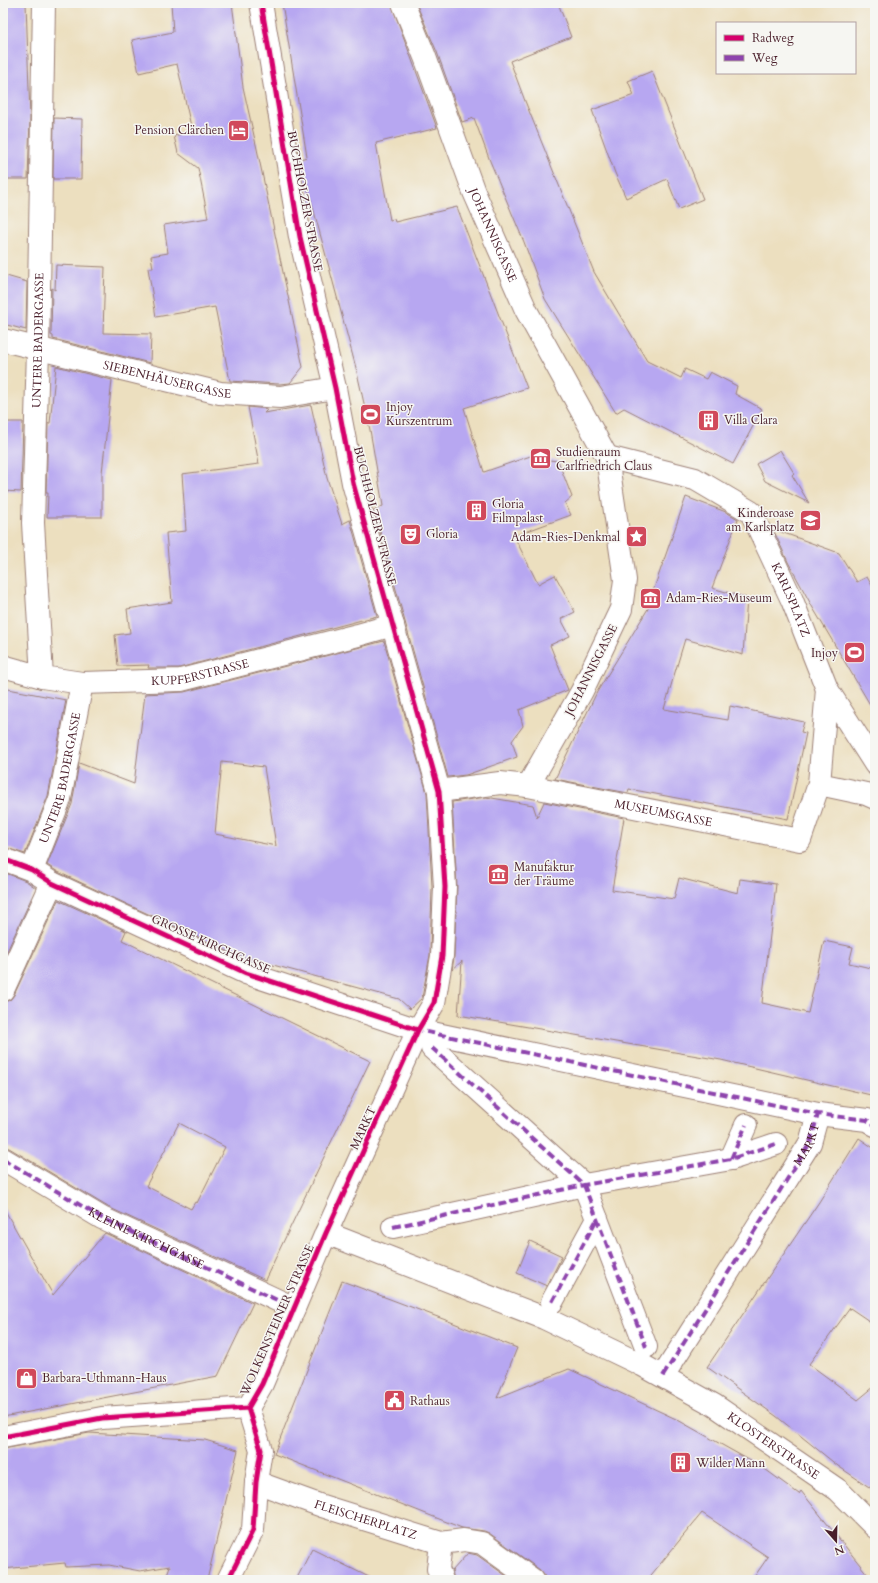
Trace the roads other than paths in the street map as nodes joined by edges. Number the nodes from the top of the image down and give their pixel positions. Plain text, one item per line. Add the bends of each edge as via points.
1 (44, 3) edge
2 (261, 3) edge
3 (403, 3) edge
4 (3, 340) edge
5 (38, 349) junction
6 (335, 388) junction
7 (607, 457) junction
8 (393, 625) junction
9 (3, 666) edge
10 (42, 677) junction
11 (82, 682) junction
12 (827, 689) junction
13 (875, 764) edge
14 (819, 784) junction
15 (528, 786) junction
16 (439, 791) junction
17 (875, 798) edge
18 (800, 840) joint
19 (3, 858) edge
20 (32, 870) junction
21 (52, 883) junction
22 (3, 990) edge
23 (418, 1030) junction
24 (432, 1048) dead end
25 (818, 1114) junction
26 (746, 1125) dead end
27 (875, 1126) edge
28 (776, 1144) dead end
29 (3, 1159) edge
30 (731, 1159) junction
31 (584, 1186) junction
32 (597, 1219) junction
33 (393, 1227) dead end
34 (326, 1233) junction
35 (552, 1302) dead end
36 (294, 1308) junction
37 (646, 1347) dead end
38 (663, 1376) junction
39 (248, 1408) junction
40 (3, 1437) edge
41 (256, 1482) junction
42 (875, 1526) edge
43 (441, 1543) junction
44 (228, 1580) edge
45 (442, 1580) edge
46 (534, 1580) edge

1 - 5 street, UNTERE BADERGASSE
2 - 6 street, BUCHHOLZER STRASSE via 300,237
3 - 7 street, JOHANNISGASSE via 474,192 526,310
4 - 5 street, SIEBENHÄUSERGASSE
5 - 6 street, SIEBENHÄUSERGASSE via 220,392 280,397
5 - 10 street, UNTERE BADERGASSE via 33,523
6 - 8 street, BUCHHOLZER STRASSE via 353,483
7 - 12 street, KARLSPLATZ via 695,479 751,512 792,600
7 - 15 street, JOHANNISGASSE via 625,580 621,609 582,691
8 - 11 street, KUPFERSTRASSE via 181,680
8 - 16 street, BUCHHOLZER STRASSE
9 - 10 street, KUPFERSTRASSE
10 - 11 street, KUPFERSTRASSE
11 - 20 street, UNTERE BADERGASSE via 60,799
12 - 13 street, KARLSPLATZ
12 - 14 street, KARLSPLATZ
14 - 17 street
14 - 18 street, KARLSPLATZ
15 - 16 street via 500,783
15 - 18 street, MUSEUMSGASSE
16 - 23 street, BUCHHOLZER STRASSE via 445,887 442,956 434,1004
19 - 20 street, GROSSE KIRCHGASSE
20 - 21 street, GROSSE KIRCHGASSE
21 - 22 street
21 - 23 street, GROSSE KIRCHGASSE via 246,973
23 - 25 street, MARKT
23 - 34 street, MARKT
24 - 31 street
25 - 27 street via 866,1120
25 - 38 street, MARKT via 810,1143
26 - 30 street
28 - 30 street
29 - 36 street, KLEINE KIRCHGASSE via 102,1218
30 - 31 street
31 - 32 street
31 - 33 street
32 - 35 street
32 - 37 street
34 - 36 street, WOLKENSTEINER STRASSE
34 - 38 street via 544,1318
36 - 39 street, WOLKENSTEINER STRASSE via 262,1384
38 - 42 street, KLOSTERSTRASSE via 714,1405 838,1490
39 - 40 street, WOLKENSTEINER STRASSE via 102,1418
39 - 41 street via 261,1450
41 - 43 street, FLEISCHERPLATZ via 322,1506
41 - 44 street via 253,1530
43 - 45 street via 438,1569
43 - 46 street via 464,1540 482,1543

